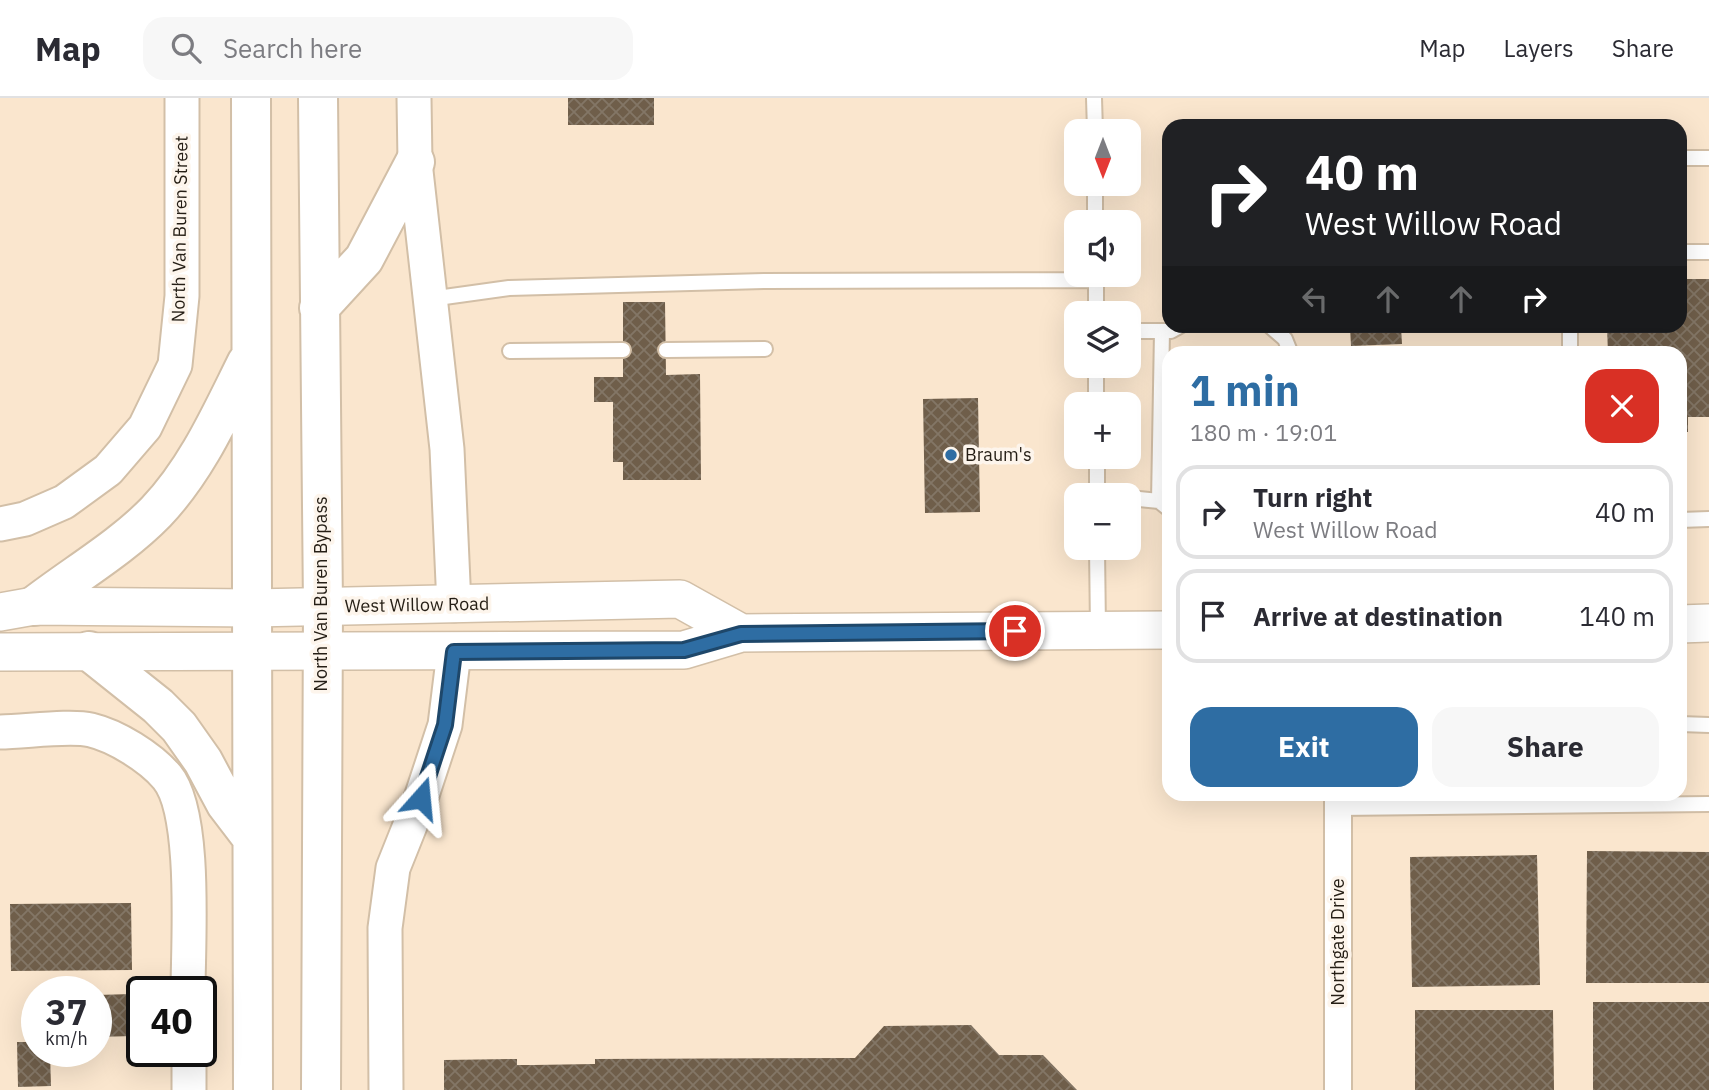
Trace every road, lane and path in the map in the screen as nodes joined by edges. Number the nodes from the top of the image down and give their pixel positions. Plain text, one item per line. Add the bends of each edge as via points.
1 (182, 98) edge
2 (251, 98) edge
3 (318, 98) edge
4 (414, 98) edge
5 (1094, 98) edge
6 (1095, 119) edge
7 (1687, 158) edge
8 (1709, 158) edge
9 (415, 162) junction
10 (1687, 252) edge
11 (1709, 252) edge
12 (1064, 278) edge
13 (429, 299) junction
14 (319, 308) junction
15 (1141, 331) edge
16 (1162, 331) edge
17 (765, 349) dead end
18 (623, 350) dead end
19 (666, 350) dead end
20 (510, 351) dead end
21 (251, 353) junction
22 (1141, 500) edge
23 (1162, 505) edge
24 (1709, 519) edge
25 (1687, 520) edge
26 (0, 524) edge
27 (1097, 560) edge
28 (454, 605) junction
29 (253, 607) junction
30 (323, 607) junction
31 (17, 609) edge
32 (1709, 623) edge
33 (1687, 624) edge
34 (1098, 630) junction
35 (1162, 630) edge
36 (741, 634) junction
37 (89, 651) junction
38 (253, 651) junction
39 (323, 651) junction
40 (0, 652) edge
41 (454, 652) junction
42 (1687, 724) edge
43 (1709, 725) edge
44 (0, 732) edge
45 (1410, 801) edge
46 (1338, 802) edge
47 (1709, 804) edge
48 (252, 838) junction
49 (188, 976) edge
50 (189, 1067) edge
51 (321, 1073) edge
52 (189, 1090) edge
53 (253, 1090) edge
54 (344, 1090) edge
55 (386, 1090) edge
56 (1338, 1090) edge

1 - 26 street, North Van Buren Street via 182,296 175,365 145,427 108,470 64,502
2 - 21 main road
3 - 14 main road, North Van Buren Bypass
4 - 9 street
5 - 6 lane
7 - 8 lane
9 - 13 street
9 - 14 main road via 363,259
10 - 11 lane
12 - 13 lane via 509,288
13 - 28 street via 447,449
14 - 30 main road, North Van Buren Bypass
15 - 16 lane
17 - 19 lane
18 - 20 lane
21 - 29 main road
21 - 31 main road via 186,475 156,512
22 - 23 lane
24 - 25 lane
27 - 34 lane
28 - 30 main road, West Willow Road
28 - 36 main road, West Willow Road via 680,598
29 - 30 main road, West Willow Road
29 - 31 main road, West Willow Road
29 - 38 main road
30 - 39 main road, North Van Buren Bypass
32 - 33 main road
34 - 35 main road
34 - 36 main road
36 - 41 main road via 684,650
37 - 38 main road
37 - 40 main road
37 - 48 main road via 179,727
38 - 39 main road
38 - 48 main road
39 - 41 main road
39 - 51 main road, North Van Buren Bypass
41 - 55 street via 445,725 393,868 385,928
42 - 43 lane
44 - 49 street via 90,730 124,744 168,778 179,800 185,831
45 - 46 lane
45 - 47 lane
46 - 56 street, Northgate Drive
48 - 53 main road
50 - 52 street
51 - 54 main road

